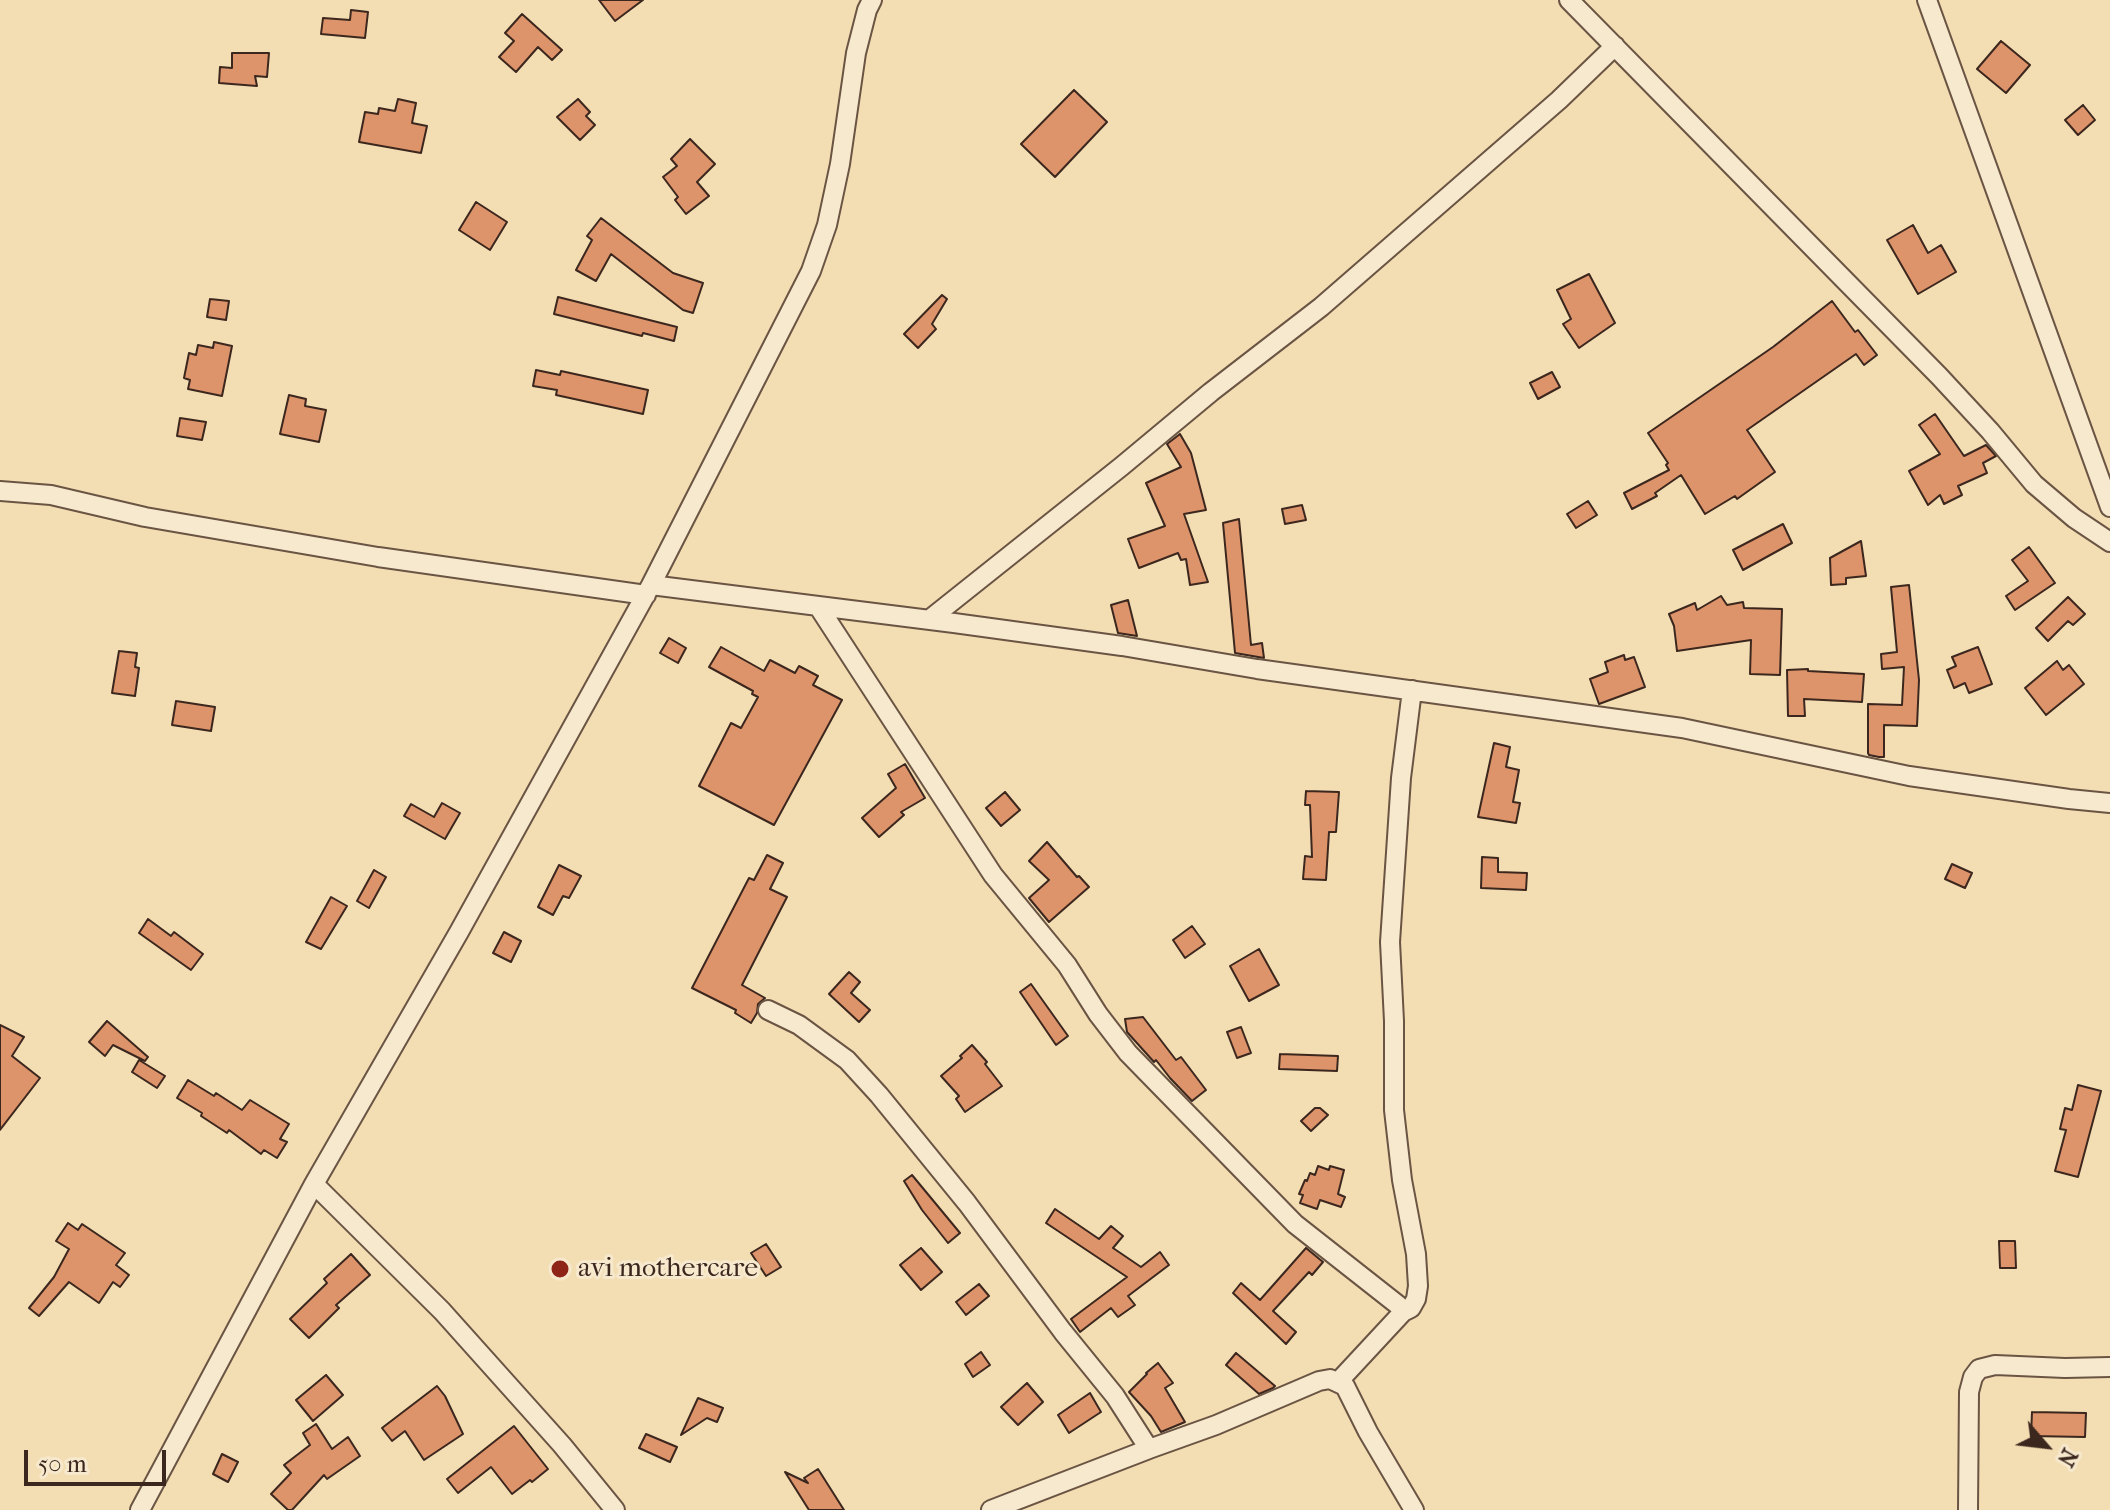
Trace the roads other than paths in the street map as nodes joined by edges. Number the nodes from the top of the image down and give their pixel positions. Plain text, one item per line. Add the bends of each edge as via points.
1 (872, 0) edge
2 (1569, 0) edge
3 (1927, 0) edge
4 (1615, 46) junction
5 (0, 491) edge
6 (2110, 507) edge
7 (2110, 542) edge
8 (648, 590) junction
9 (818, 606) junction
10 (930, 619) junction
11 (1412, 690) junction
12 (2110, 803) edge
13 (768, 1010) dead end
14 (314, 1184) junction
15 (1403, 1312) junction
16 (2110, 1367) edge
17 (1338, 1382) junction
18 (1149, 1449) junction
19 (140, 1510) edge
20 (615, 1510) edge
21 (991, 1510) edge
22 (1414, 1510) edge
23 (1968, 1510) edge

1 - 8 street via 856,53 830,210 811,271
2 - 4 street
3 - 6 street
4 - 7 street via 1939,376 2034,484
4 - 10 street via 1321,307
5 - 8 street via 51,495 145,517 378,557
8 - 9 street
8 - 14 street
9 - 10 street
9 - 15 street via 993,875 1067,965 1128,1053 1295,1224
10 - 11 street
11 - 12 street via 1682,728 1909,776
11 - 15 street via 1390,942 1394,1110 1418,1286 1411,1308
13 - 18 street via 847,1060 889,1106 1115,1396
14 - 19 street
14 - 20 street via 442,1311
15 - 17 street
16 - 23 street via 1979,1369 1969,1392
17 - 18 street via 1319,1381
17 - 22 street
18 - 21 street

